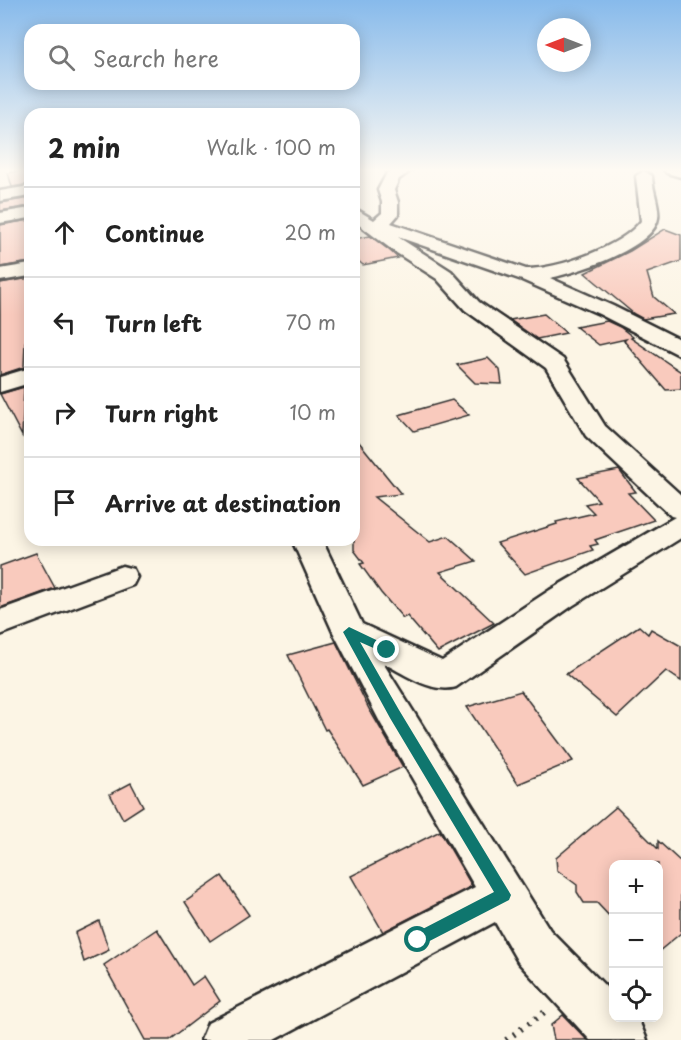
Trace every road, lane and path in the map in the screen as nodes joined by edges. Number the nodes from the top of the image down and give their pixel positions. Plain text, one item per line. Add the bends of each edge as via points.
1 (383, 219) edge
2 (650, 219) edge
3 (366, 225) edge
4 (478, 259) junction
5 (24, 271) edge
6 (0, 275) edge
7 (444, 275) junction
8 (529, 276) junction
9 (681, 349) edge
10 (24, 377) edge
11 (0, 385) edge
12 (681, 510) edge
13 (681, 525) edge
14 (310, 546) edge
15 (122, 577) dead end
16 (0, 623) edge
17 (349, 632) junction
18 (503, 895) junction
19 (575, 990) junction
20 (225, 1040) edge
21 (506, 1040) edge
22 (623, 1040) edge

1 - 3 street
2 - 8 street via 636,237 616,249
3 - 4 street
3 - 7 street
4 - 7 street
4 - 8 street
5 - 6 street
7 - 12 street via 472,306 555,364 595,431
8 - 9 street
10 - 11 street
13 - 17 street via 537,612 444,677
14 - 17 street
15 - 16 street
17 - 18 street
18 - 19 street via 534,946
18 - 20 street
19 - 21 path
19 - 22 street

